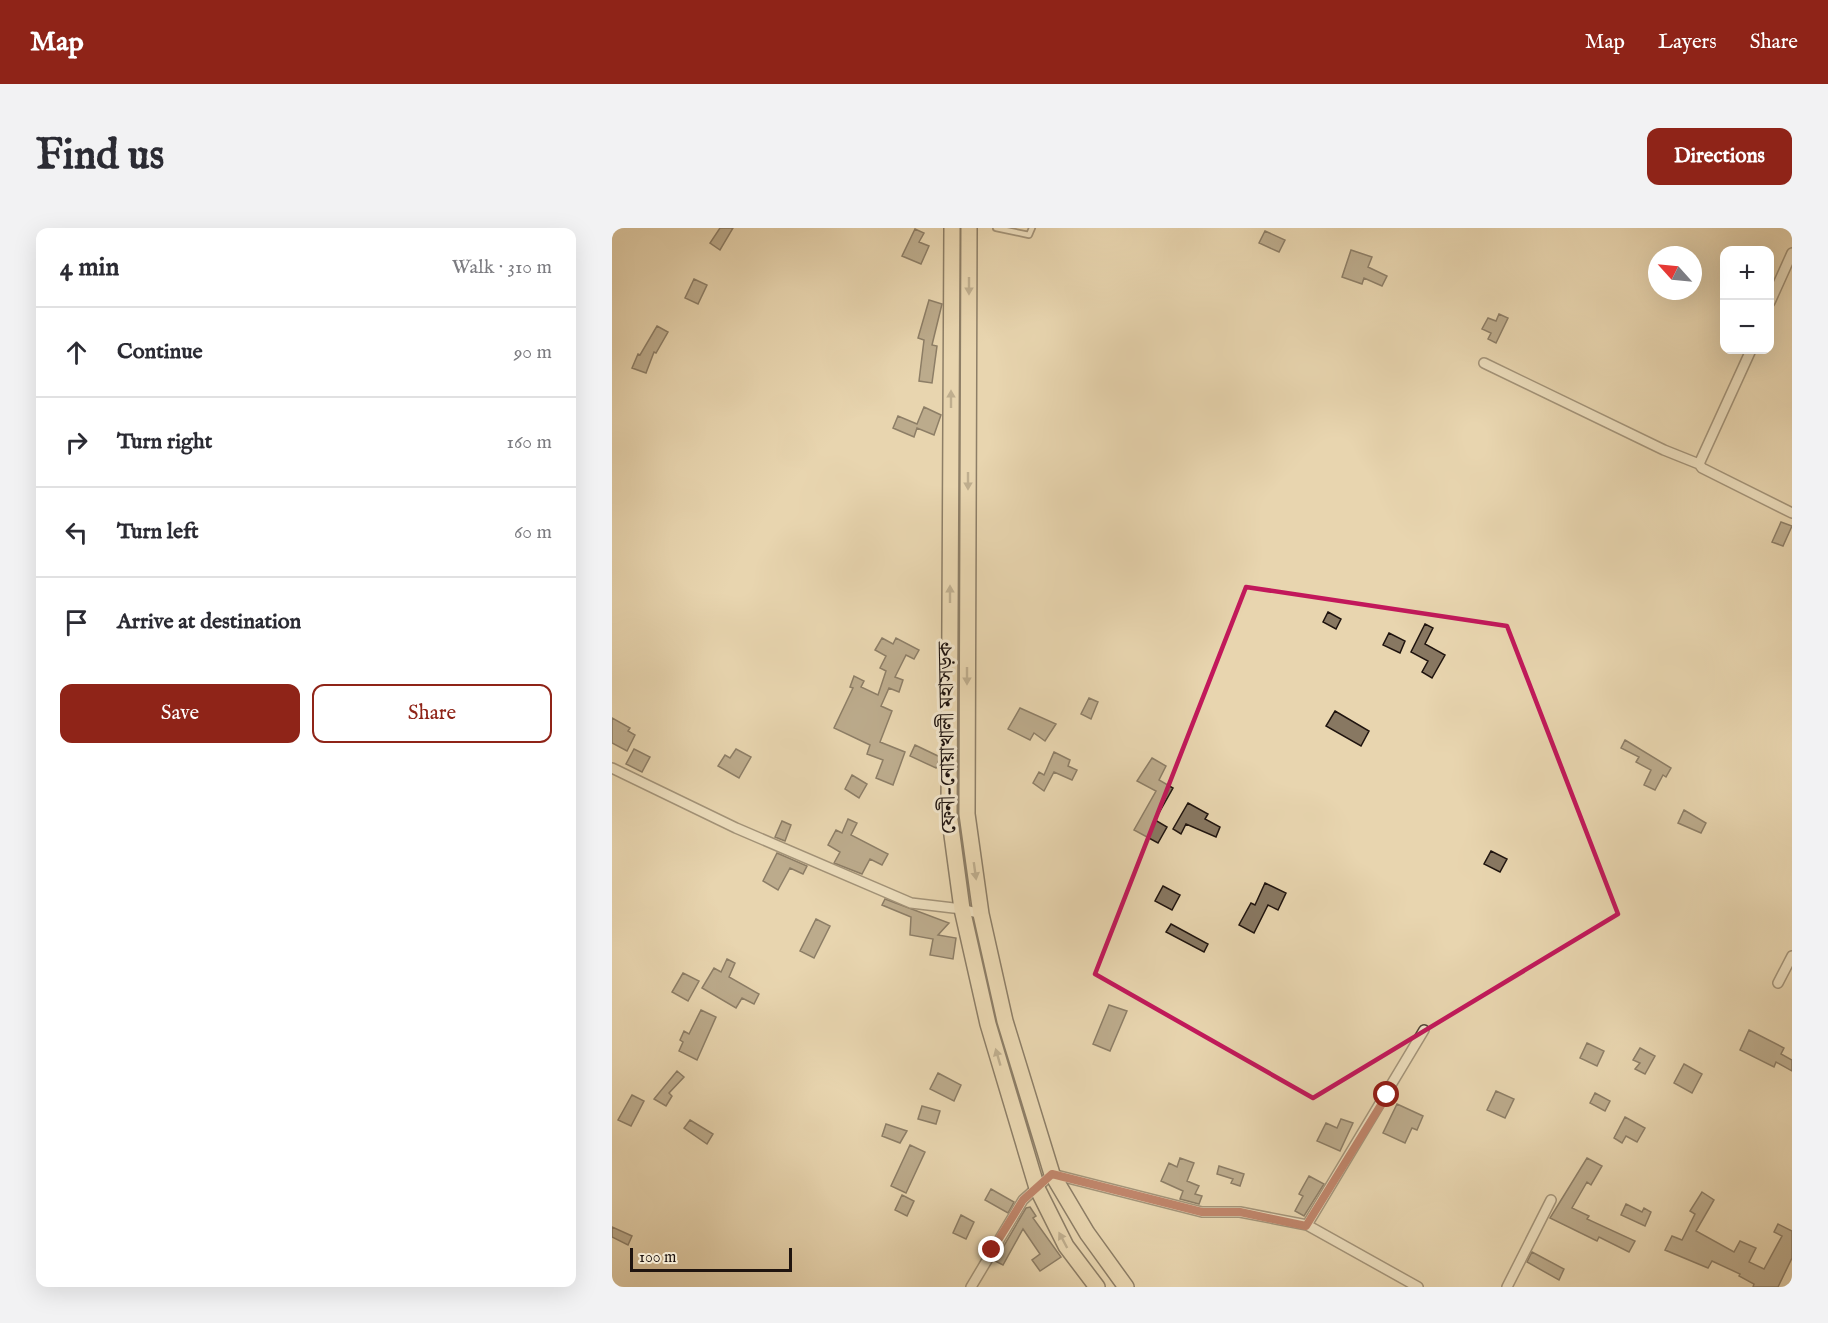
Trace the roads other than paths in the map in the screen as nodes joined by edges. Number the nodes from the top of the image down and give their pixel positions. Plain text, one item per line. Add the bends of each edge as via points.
1 (952, 228) edge
2 (969, 228) edge
3 (996, 228) edge
4 (1032, 228) edge
5 (1008, 229) edge
6 (1792, 253) edge
7 (1771, 300) edge
8 (1749, 354) edge
9 (1484, 363) dead end
10 (1699, 464) junction
11 (1792, 513) edge
12 (612, 768) edge
13 (963, 909) junction
14 (981, 914) junction
15 (1792, 956) edge
16 (1778, 983) dead end
17 (1424, 1030) dead end
18 (1052, 1174) junction
19 (1037, 1188) junction
20 (1551, 1200) dead end
21 (1306, 1226) junction
22 (971, 1287) edge
23 (1097, 1287) edge
24 (1126, 1287) edge
25 (1418, 1287) edge
26 (1507, 1287) edge

13 -> 1 highway, ফেনী-নোয়াখালী মহাসড়ক via 949,813
2 -> 14 highway, ফেনী-নোয়াখালী মহাসড়ক via 967,814
3 - 5 lane
4 - 5 lane via 1029,235
6 - 7 street
8 - 10 street
9 - 10 street
10 - 11 street
12 - 13 street via 736,828 911,903
13 - 14 street
19 -> 13 highway, ফেনী-নোয়াখালী মহাসড়ক via 988,1023
14 - 18 highway, ফেনী-নোয়াখালী মহাসড়ক via 1005,1021
15 - 16 street
17 - 21 street
18 - 19 street
18 - 21 street via 1202,1212 1240,1212
18 - 24 highway, ফেনী-নোয়াখালী মহাসড়ক via 1087,1233
19 - 22 street via 1023,1200
23 -> 19 highway, ফেনী-নোয়াখালী মহাসড়ক via 1066,1246
20 - 26 street
21 - 25 street

